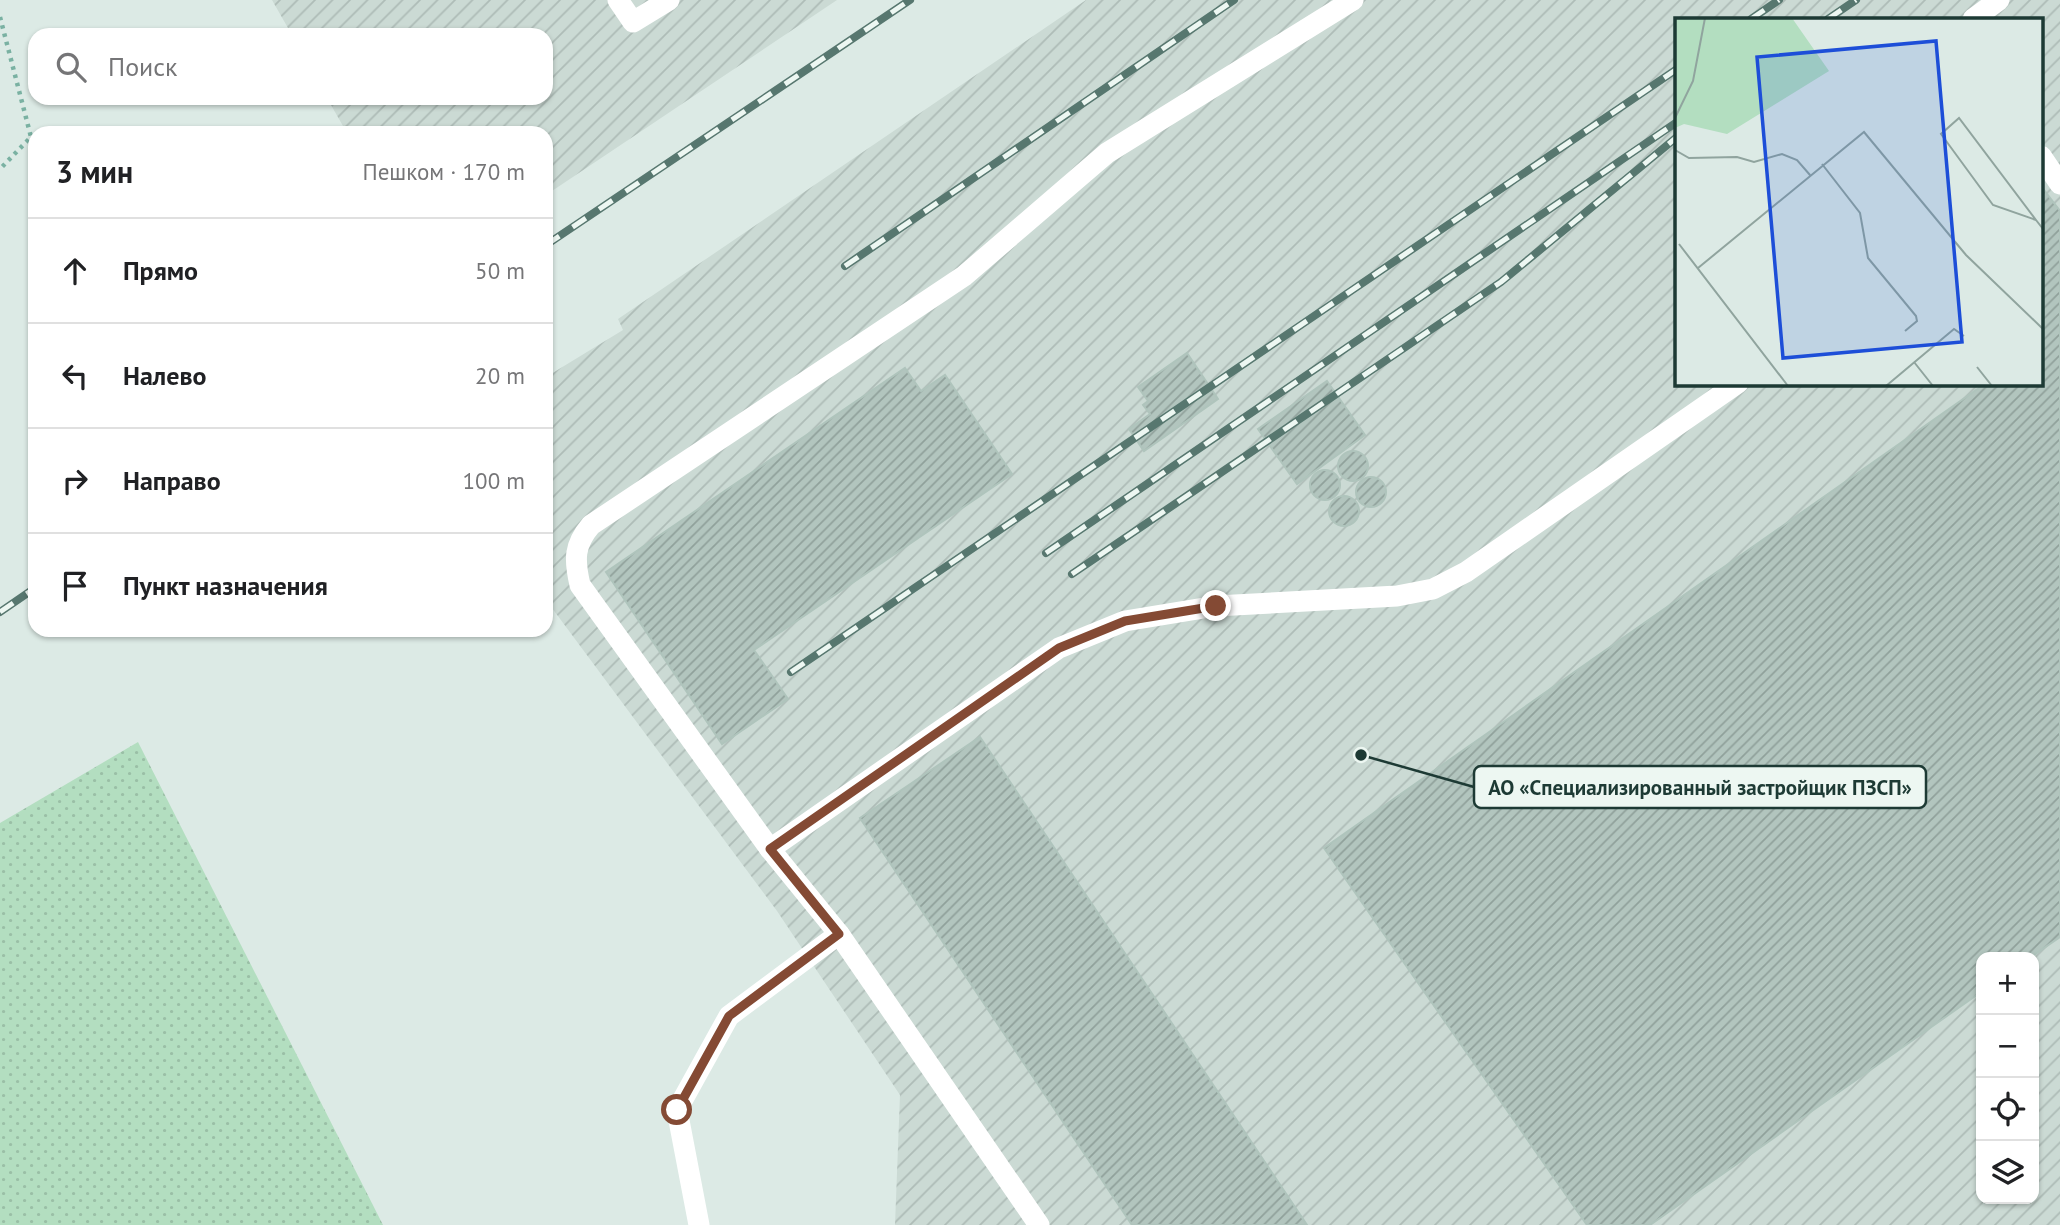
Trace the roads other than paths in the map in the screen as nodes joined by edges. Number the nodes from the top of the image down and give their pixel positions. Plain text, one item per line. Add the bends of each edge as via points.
1 (618, 0) edge
2 (669, 0) edge
3 (1353, 0) edge
4 (2000, 0) edge
5 (1974, 18) edge
6 (2042, 157) edge
7 (2060, 184) edge
8 (1735, 385) edge
9 (770, 849) junction
10 (839, 934) junction
11 (698, 1225) edge
12 (1039, 1225) edge

1 - 2 lane via 633,22
3 - 9 lane via 1107,153 964,276 591,525 578,541 575,563 580,585
4 - 5 lane
6 - 7 lane
8 - 9 lane via 1466,572 1433,589 1397,596 1216,606 1125,621 1059,648
9 - 10 lane
10 - 11 lane via 729,1016 677,1110
10 - 12 lane

